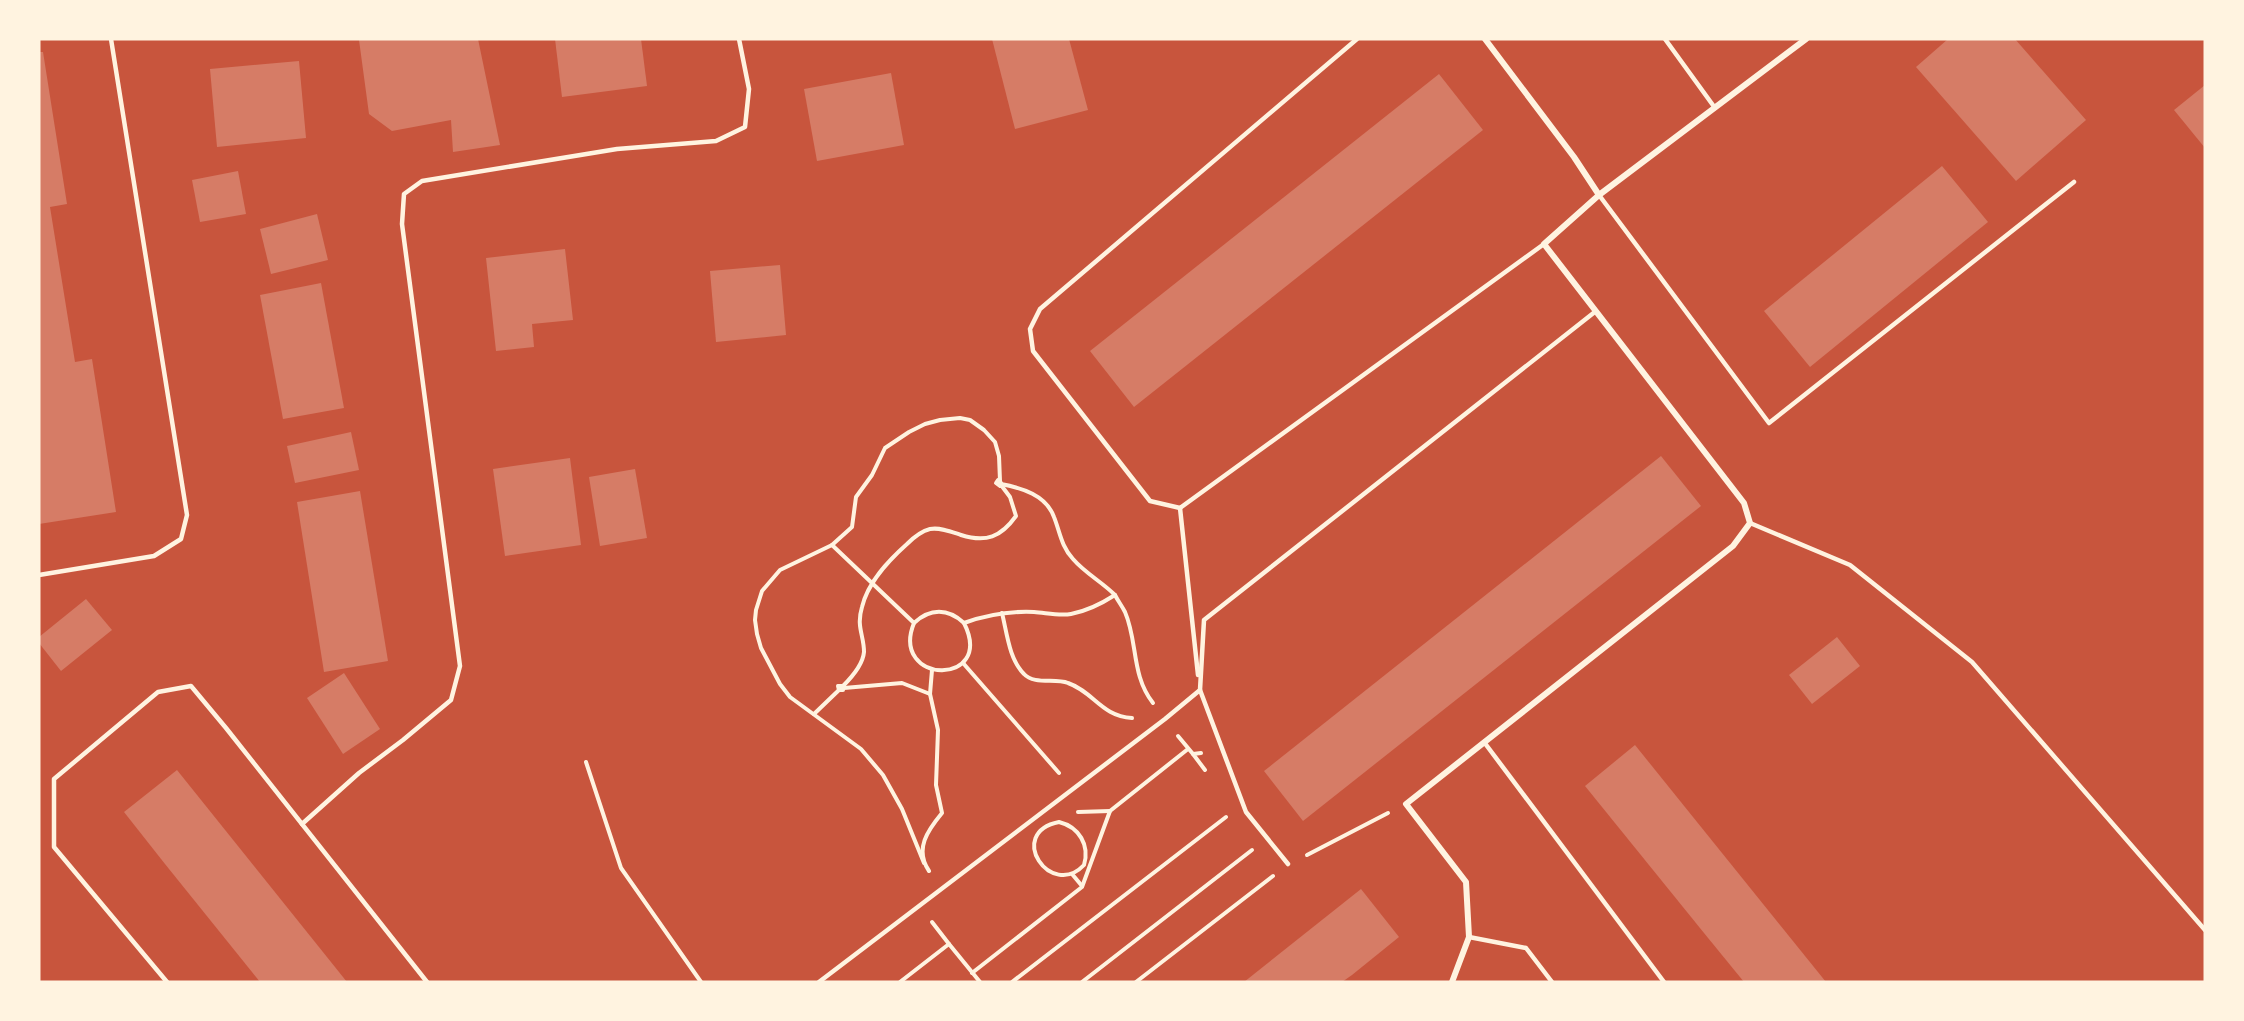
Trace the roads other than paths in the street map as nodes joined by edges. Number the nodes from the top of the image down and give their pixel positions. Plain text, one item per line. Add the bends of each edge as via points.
1 (111, 39) edge
2 (739, 39) edge
3 (1357, 39) edge
4 (1485, 39) edge
5 (1665, 39) edge
6 (1806, 39) edge
7 (1716, 108) junction
8 (2074, 182) dead end
9 (1599, 195) junction
10 (1544, 244) junction
11 (1596, 311) junction
12 (1180, 508) junction
13 (1750, 523) junction
14 (39, 575) edge
15 (1200, 690) junction
16 (1484, 742) junction
17 (302, 824) junction
18 (1288, 864) road end
19 (2205, 930) edge
20 (1469, 937) junction
21 (167, 982) edge
22 (427, 982) edge
23 (819, 982) edge
24 (1452, 982) edge
25 (1552, 982) edge
26 (1664, 982) edge

1 - 14 lane via 187,515 181,539 154,556
2 - 17 lane via 749,89 745,127 716,141 617,149 422,181 404,194 402,224 460,666 451,700 359,772
3 - 12 lane via 1040,309 1030,329 1033,351 1150,501
4 - 9 street
5 - 7 lane
6 - 7 street
7 - 9 street
8 - 9 lane via 1769,423
9 - 10 street
10 - 11 street
10 - 12 lane
11 - 13 street via 1744,503
11 - 15 lane via 1204,620
12 - 15 lane
13 - 16 street via 1733,546
13 - 19 lane via 1850,565 1972,662
15 - 18 lane via 1246,812
15 - 23 lane
16 - 20 street via 1406,804 1466,882
16 - 26 lane
17 - 21 lane via 191,687 158,692 54,779 54,846
17 - 22 lane
20 - 24 street
20 - 25 lane via 1526,948

